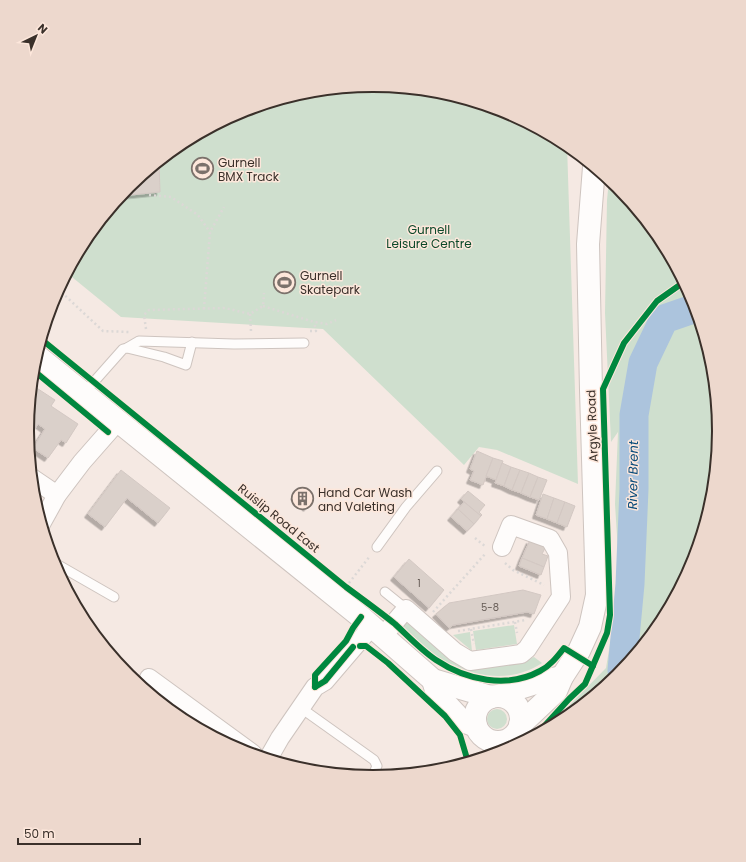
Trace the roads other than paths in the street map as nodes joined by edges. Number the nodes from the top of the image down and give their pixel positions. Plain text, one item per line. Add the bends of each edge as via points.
1 (594, 173) edge
2 (192, 342) junction
3 (304, 343) dead end
4 (127, 348) junction
5 (42, 360) edge
6 (84, 393) junction
7 (118, 421) junction
8 (437, 471) dead end
9 (38, 482) edge
10 (57, 495) junction
11 (45, 516) edge
12 (377, 547) road end
13 (495, 552) road end
14 (63, 568) edge
15 (385, 592) dead end
16 (114, 597) dead end
17 (406, 609) junction
18 (377, 631) junction
19 (562, 677) junction
20 (149, 678) dead end
21 (433, 680) junction
22 (495, 697) junction
23 (300, 708) junction
24 (520, 725) junction
25 (476, 726) junction
26 (233, 740) edge
27 (498, 746) edge
28 (495, 748) edge
29 (271, 754) edge
30 (375, 770) edge

1 - 19 main road, Argyle Road via 588,244 597,595 590,627 579,651
2 - 3 lane
2 - 4 lane via 139,341
2 - 4 lane via 186,365
4 - 6 lane via 123,349
5 - 6 main road
6 - 7 main road
7 - 10 street
7 - 18 main road
8 - 12 lane via 406,507
9 - 10 street
10 - 11 street
13 - 17 street via 511,525 550,539 558,553 561,597 527,649 521,654 470,661 455,652
14 - 16 lane
15 - 17 lane
17 - 18 street
18 - 21 main road
18 - 23 street via 315,687
19 - 22 main road via 521,687
19 - 24 main road, Argyle Road via 556,691
20 - 26 street
21 - 22 main road
21 - 25 main road via 437,694 462,721
22 - 24 main road via 507,698 514,703 519,709
22 - 25 main road via 479,706 475,718
23 - 29 street
23 - 30 lane via 374,760 377,766
24 - 27 main road via 517,733
25 - 28 main road

